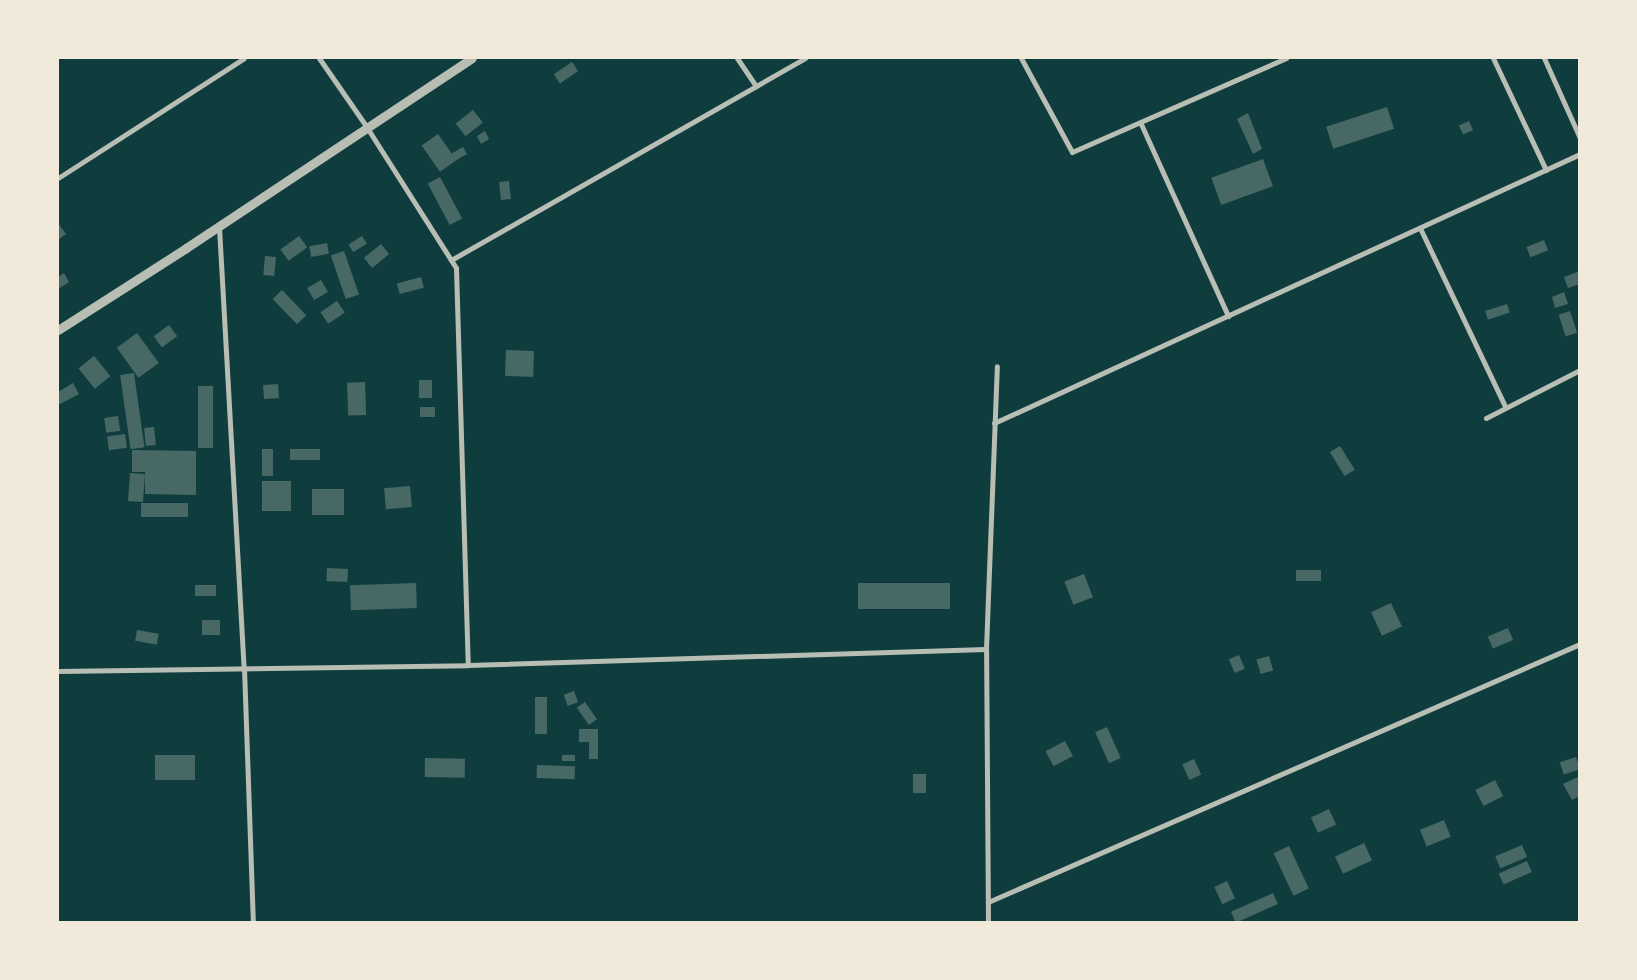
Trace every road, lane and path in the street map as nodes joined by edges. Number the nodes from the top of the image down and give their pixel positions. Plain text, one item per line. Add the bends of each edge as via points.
1 (244, 58) edge
2 (319, 58) edge
3 (472, 58) edge
4 (737, 58) edge
5 (805, 58) edge
6 (1021, 58) edge
7 (1286, 58) edge
8 (1493, 58) edge
9 (1544, 58) edge
10 (756, 86) junction
11 (1141, 124) junction
12 (366, 126) junction
13 (1580, 138) edge
14 (1580, 154) edge
15 (1546, 170) junction
16 (58, 178) edge
17 (219, 226) junction
18 (1420, 228) junction
19 (451, 260) junction
20 (1228, 316) junction
21 (58, 330) edge
22 (997, 366) dead end
23 (1580, 370) edge
24 (1506, 408) junction
25 (1486, 418) dead end
26 (994, 423) junction
27 (1580, 644) edge
28 (986, 649) junction
29 (468, 665) junction
30 (244, 668) junction
31 (58, 671) edge
32 (988, 902) junction
33 (253, 922) edge
34 (988, 922) edge

1 - 16 street
2 - 12 street
3 - 12 street
4 - 10 street
5 - 10 street
6 - 11 street via 1072,152
7 - 11 street
8 - 15 street
9 - 13 street
10 - 19 street
11 - 20 street
12 - 17 street
12 - 19 street
14 - 15 street
15 - 18 street
17 - 21 street
17 - 30 street
18 - 20 street
18 - 24 street
19 - 29 street via 456,268
20 - 26 street
22 - 26 street
23 - 24 street
24 - 25 street
26 - 28 street
27 - 32 street
28 - 29 street
28 - 32 street
29 - 30 street
30 - 31 street
30 - 33 street
32 - 34 street

